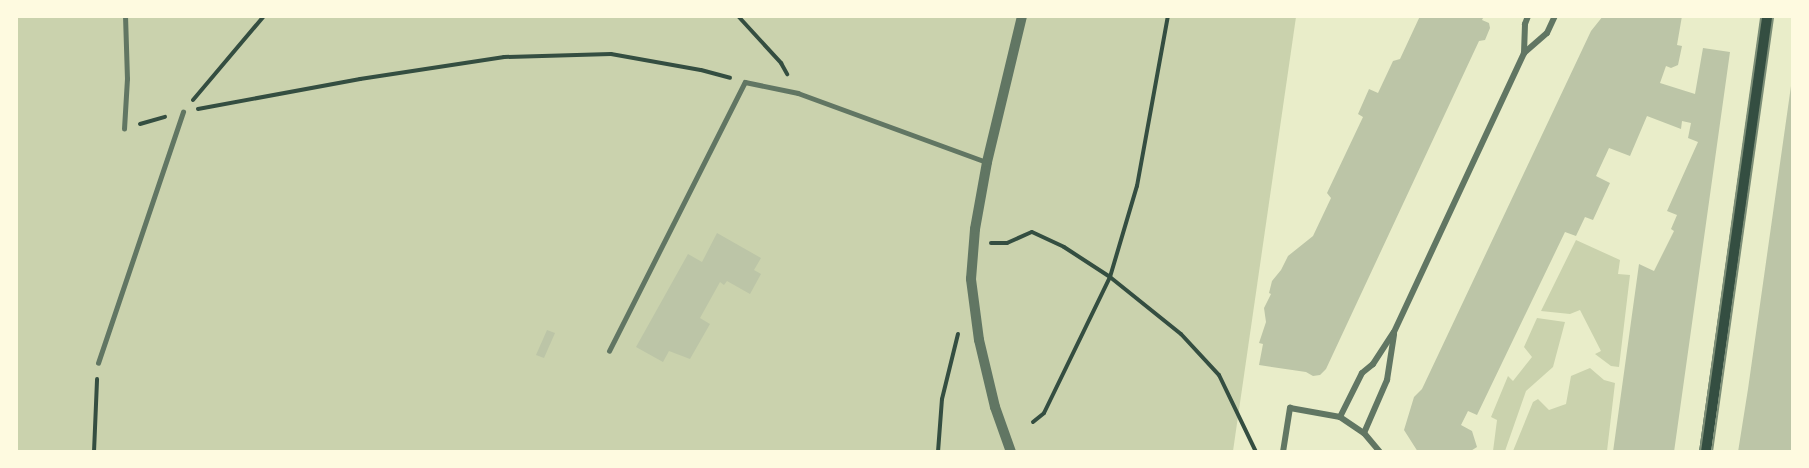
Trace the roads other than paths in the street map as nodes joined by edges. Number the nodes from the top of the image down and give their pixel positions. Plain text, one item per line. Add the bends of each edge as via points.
1 (125, 16) edge
2 (1022, 16) edge
3 (1528, 16) edge
4 (1555, 16) edge
5 (1767, 16) edge
6 (1524, 53) junction
7 (183, 112) road end
8 (124, 129) road end
9 (987, 162) junction
10 (1394, 332) junction
11 (609, 351) dead end
12 (98, 363) road end
13 (1340, 417) junction
14 (1364, 433) junction
15 (1011, 452) edge
16 (1283, 452) edge
17 (1380, 452) edge
18 (1705, 452) edge

1 - 8 lane
2 - 9 street
3 - 6 street
4 - 6 street via 1547,33
5 - 18 main road
6 - 10 street
7 - 12 lane
9 - 11 lane via 798,93 745,82
9 - 15 street via 971,279 995,407
10 - 13 street via 1373,364 1362,373
10 - 14 street via 1387,380
13 - 14 street
13 - 16 street via 1290,408
14 - 17 street

